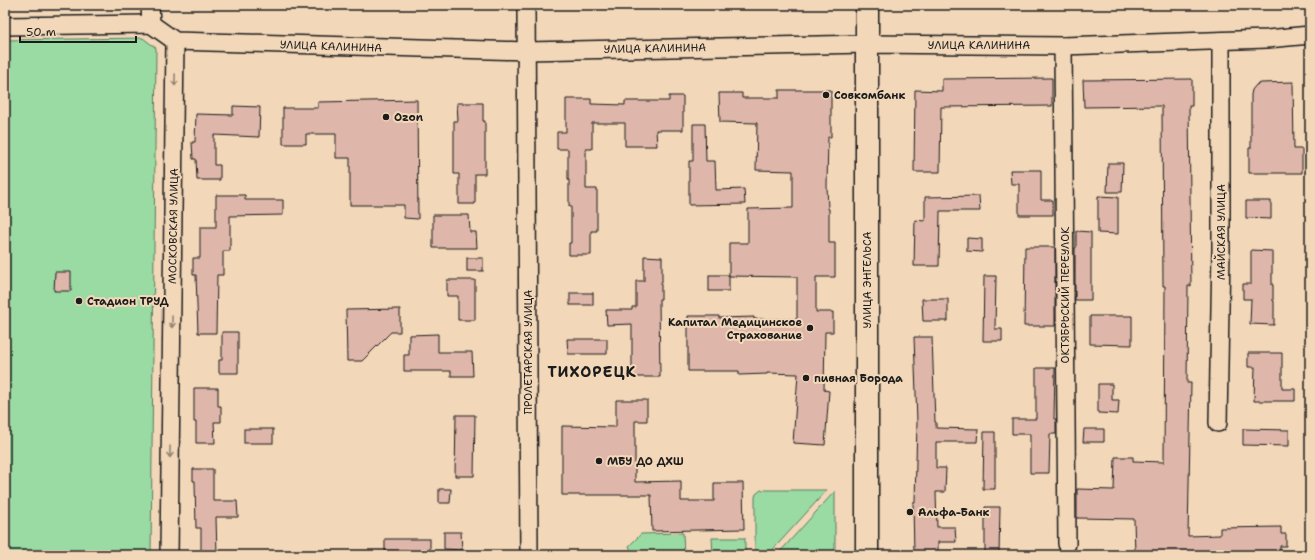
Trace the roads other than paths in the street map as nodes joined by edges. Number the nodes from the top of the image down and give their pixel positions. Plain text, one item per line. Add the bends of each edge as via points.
1 (150, 5) edge
2 (526, 5) edge
3 (867, 5) edge
4 (151, 24) junction
5 (5, 26) edge
6 (1310, 35) edge
7 (175, 41) junction
8 (1221, 41) junction
9 (868, 44) junction
10 (1063, 46) junction
11 (526, 51) junction
12 (1218, 423) dead end
13 (1067, 544) dead end
14 (169, 555) edge
15 (529, 555) edge
16 (867, 555) edge

1 - 4 street
2 - 11 street, ПРОЛЕТАРСКАЯ УЛИЦА
3 - 9 main road, УЛИЦА ЭНГЕЛЬСА
4 - 5 street
4 - 7 street
6 - 8 street, УЛИЦА КАЛИНИНА
7 - 11 street, УЛИЦА КАЛИНИНА
7 -> 14 street, МОСКОВСКАЯ УЛИЦА
8 - 10 street, УЛИЦА КАЛИНИНА
8 - 12 street, МАЙСКАЯ УЛИЦА
9 - 10 street, УЛИЦА КАЛИНИНА
9 - 11 street, УЛИЦА КАЛИНИНА
9 - 16 main road, УЛИЦА ЭНГЕЛЬСА
10 - 13 street, ОКТЯБРЬСКИЙ ПЕРЕУЛОК
11 - 15 street, ПРОЛЕТАРСКАЯ УЛИЦА

